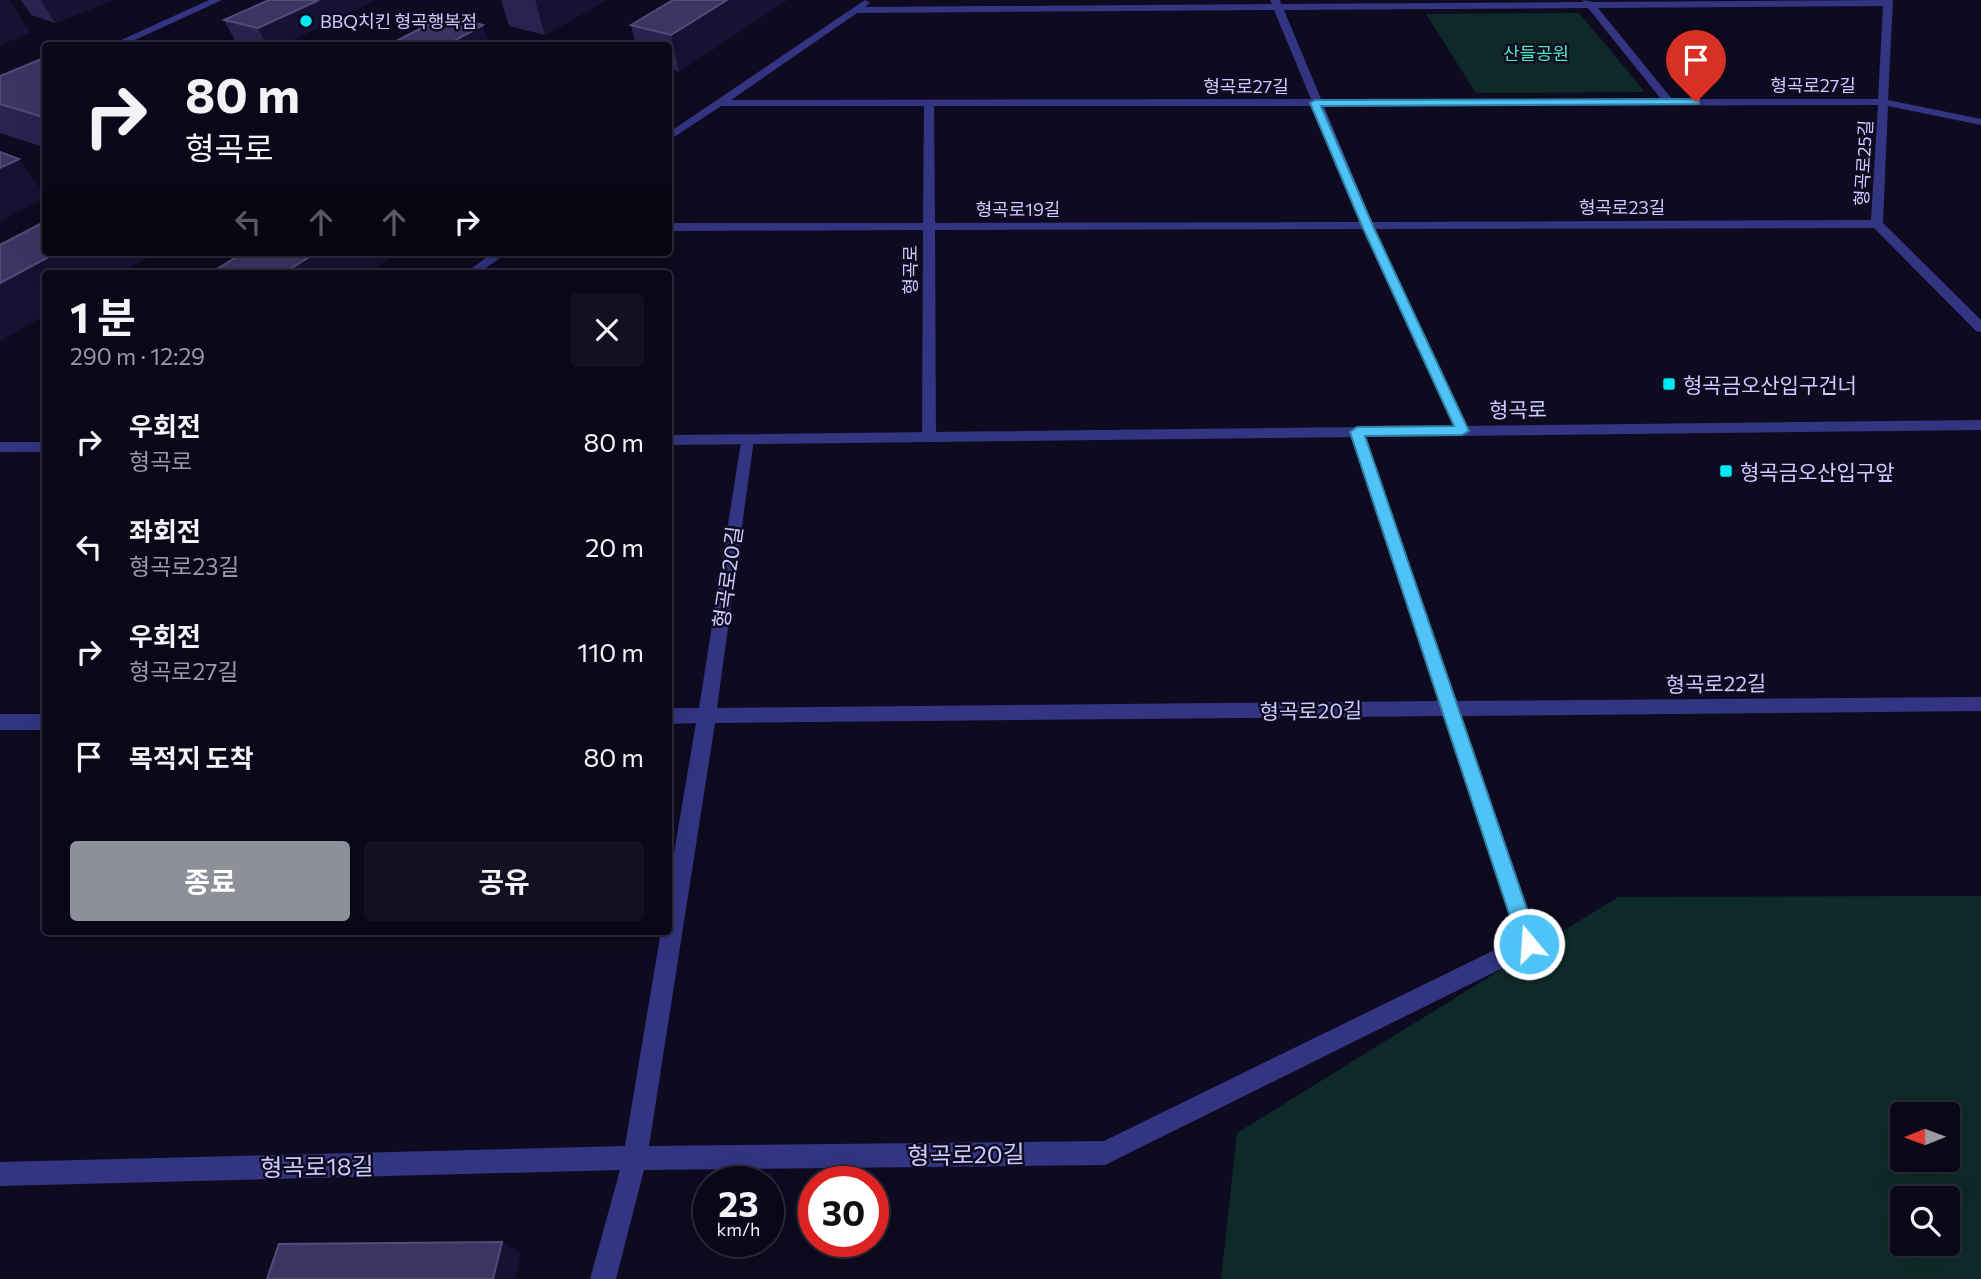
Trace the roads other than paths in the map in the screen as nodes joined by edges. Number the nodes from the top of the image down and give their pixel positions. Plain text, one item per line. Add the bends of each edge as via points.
1 (217, 0) edge
2 (869, 0) edge
3 (1888, 1) edge
4 (1589, 2) edge
5 (1276, 4) edge
6 (855, 10) junction
7 (122, 42) edge
8 (1669, 102) junction
9 (1884, 102) junction
10 (720, 103) junction
11 (1315, 103) junction
12 (929, 104) junction
13 (1981, 122) edge
14 (672, 135) edge
15 (1877, 224) junction
16 (1368, 226) junction
17 (672, 227) edge
18 (929, 227) junction
19 (496, 256) edge
20 (475, 270) edge
21 (1981, 328) edge
22 (1981, 425) edge
23 (1462, 431) junction
24 (1357, 432) junction
25 (929, 436) junction
26 (672, 439) edge
27 (747, 439) junction
28 (0, 447) edge
29 (42, 447) edge
30 (1981, 704) edge
31 (1452, 708) junction
32 (707, 715) junction
33 (672, 716) edge
34 (0, 722) edge
35 (42, 722) edge
36 (672, 930) edge
37 (671, 935) edge
38 (635, 1158) junction
39 (0, 1174) edge
40 (603, 1279) edge

1 - 7 street
2 - 6 street
3 - 4 street
3 - 9 street, 형곡로25길
4 - 5 street
4 - 8 street
5 - 6 street
5 - 11 street
6 - 10 street
8 - 9 street, 형곡로27길
8 - 11 street, 형곡로27길
9 - 13 street, 형곡로27길
9 - 15 street, 형곡로25길
10 - 12 street, 형곡로27길
10 - 14 street
11 - 12 street, 형곡로27길
11 - 16 street
12 - 18 street, 형곡로
15 - 16 street, 형곡로23길
15 - 21 street, 형곡로25길
16 - 18 street, 형곡로19길
16 - 23 street
17 - 18 street, 형곡로19길
18 - 25 street, 형곡로
19 - 20 street
22 - 23 street, 형곡로
23 - 24 street, 형곡로
24 - 25 street, 형곡로
24 - 31 street
25 - 27 street, 형곡로
26 - 27 street, 형곡로
27 - 32 street, 형곡로20길
28 - 29 street
30 - 31 street, 형곡로22길
31 - 32 street, 형곡로20길
31 - 38 street, 형곡로20길 via 1529,944 1105,1153
32 - 33 street
32 - 36 street, 형곡로20길
34 - 35 street
37 - 38 street, 형곡로20길
38 - 39 street, 형곡로18길
38 - 40 street

